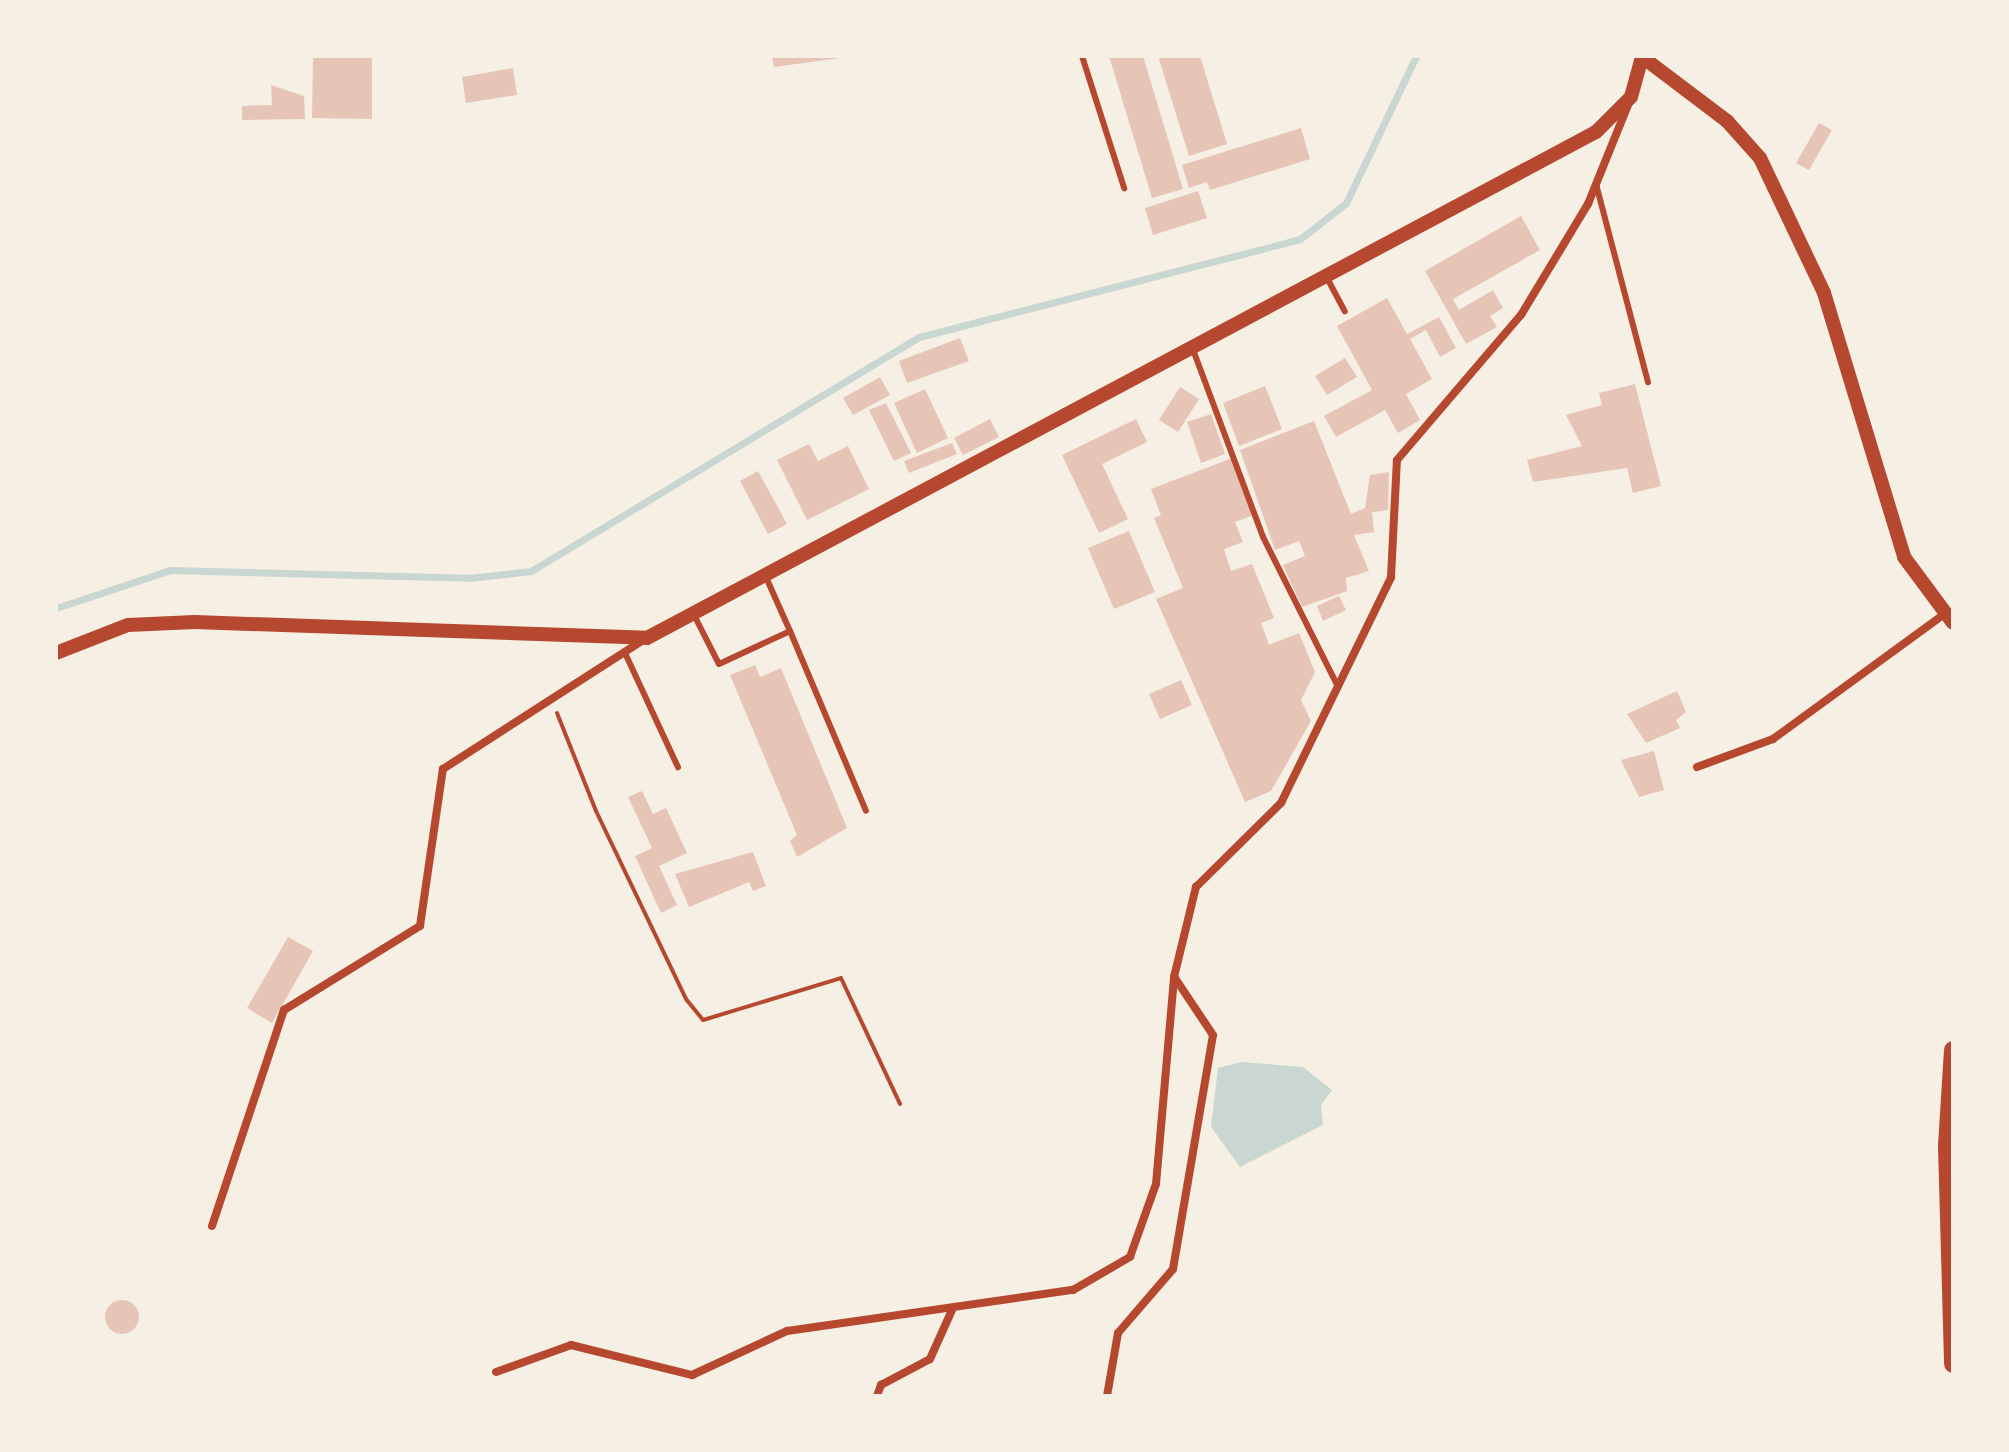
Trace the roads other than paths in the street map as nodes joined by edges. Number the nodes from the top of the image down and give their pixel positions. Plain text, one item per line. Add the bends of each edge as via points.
1 (1082, 56) edge
2 (1642, 57) edge
3 (1631, 97) junction
4 (1596, 184) junction
5 (1124, 188) dead end
6 (1326, 276) junction
7 (1345, 311) dead end
8 (1192, 347) junction
9 (1648, 382) dead end
10 (765, 575) junction
11 (693, 613) junction
12 (1948, 619) edge
13 (790, 631) junction
14 (647, 638) junction
15 (56, 653) edge
16 (625, 653) junction
17 (1338, 687) junction
18 (678, 767) dead end
19 (1697, 767) dead end
20 (866, 811) dead end
21 (1174, 977) junction
22 (1953, 1050) edge
23 (212, 1226) dead end
24 (952, 1310) junction
25 (1953, 1364) edge
26 (496, 1372) dead end
27 (877, 1396) edge
28 (1107, 1396) edge

1 - 5 lane
2 - 3 street
2 - 12 street via 1727,121 1766,169 1824,293 1904,557
3 - 4 street
3 - 6 street via 1596,132
4 - 9 lane
4 - 17 street via 1521,315 1397,460 1391,577
6 - 7 lane
6 - 8 street
8 - 10 street
8 - 17 lane via 1263,537
10 - 11 street
10 - 13 lane
11 - 13 lane via 719,664
11 - 14 street
12 - 19 street via 1773,739
13 - 20 lane
14 - 15 street via 195,622 128,625
14 - 16 street
16 - 18 lane
16 - 23 street via 443,769 420,926 284,1010
17 - 21 street via 1281,803 1196,887
21 - 24 street via 1156,1184 1130,1257 1073,1290
21 - 28 street via 1213,1035 1173,1269 1118,1333
22 - 25 highway via 1947,1146
24 - 26 street via 787,1331 692,1375 571,1345
24 - 27 street via 930,1359 881,1385

